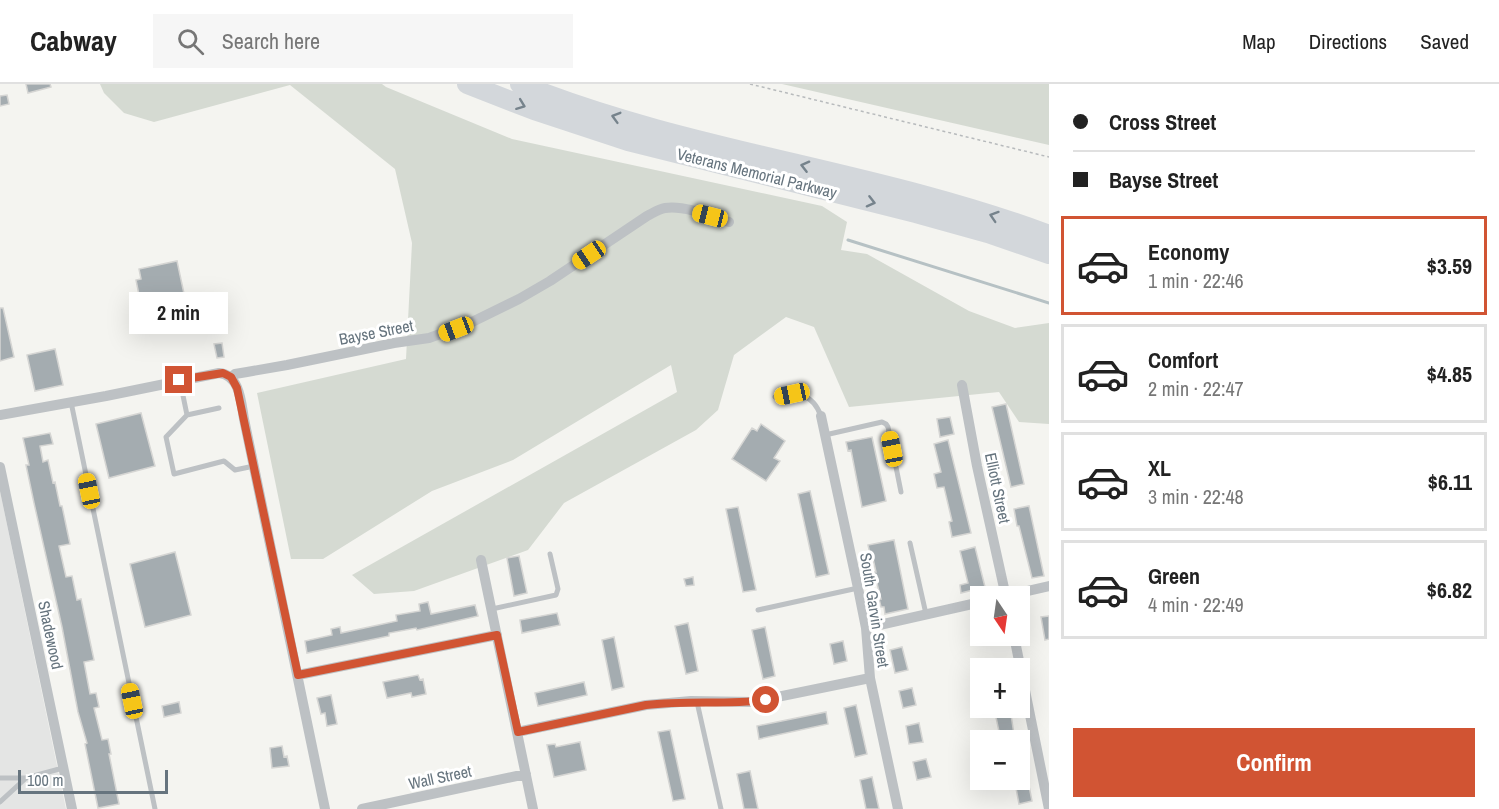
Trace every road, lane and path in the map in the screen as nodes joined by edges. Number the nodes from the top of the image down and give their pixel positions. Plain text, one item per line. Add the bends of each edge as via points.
1 (467, 84) edge
2 (520, 84) edge
3 (750, 84) edge
4 (1049, 157) edge
5 (729, 222) dead end
6 (1049, 235) edge
7 (1049, 254) edge
8 (231, 377) junction
9 (179, 380) junction
10 (962, 385) dead end
11 (775, 398) dead end
12 (71, 402) junction
13 (219, 408) dead end
14 (0, 415) edge
15 (187, 415) junction
16 (821, 416) joint
17 (825, 435) junction
18 (254, 466) junction
19 (0, 467) edge
20 (901, 492) dead end
21 (910, 543) dead end
22 (550, 555) dead end
23 (481, 560) dead end
24 (1002, 586) edge
25 (1049, 586) edge
26 (858, 588) junction
27 (1030, 591) edge
28 (970, 604) edge
29 (492, 609) junction
30 (758, 610) dead end
31 (926, 614) junction
32 (866, 628) junction
33 (497, 635) junction
34 (1016, 646) edge
35 (298, 675) junction
36 (870, 678) junction
37 (698, 702) junction
38 (518, 732) junction
39 (63, 768) junction
40 (526, 774) junction
41 (0, 778) edge
42 (26, 778) junction
43 (0, 802) edge
44 (72, 809) edge
45 (153, 809) edge
46 (325, 809) edge
47 (362, 809) edge
48 (533, 809) edge
49 (721, 809) edge
50 (898, 809) edge
51 (1049, 809) edge

1 -> 7 highway, Veterans Memorial Parkway via 628,141 916,213
6 -> 2 highway, Veterans Memorial Parkway via 940,200 666,132
3 - 4 path
5 - 8 street, Bayse Street via 675,207 659,210 550,281 460,327 429,338
8 - 9 street, Bayse Street via 219,372
8 - 18 street via 237,388
9 - 12 street, Bayse Street
9 - 15 lane
10 - 24 street, Elliott Street
11 - 16 lane via 802,396 812,400
12 - 14 street, Bayse Street
12 - 45 lane
13 - 15 lane
15 - 18 lane via 166,436 174,474 224,461 235,470
16 - 17 street, South Garvin Street
17 - 20 lane via 886,424
17 - 26 street, South Garvin Street
18 - 35 street
19 - 39 street, Shadewood
21 - 31 lane
22 - 29 lane via 556,595
23 - 29 street
25 - 27 street
26 - 30 lane
26 - 32 street, South Garvin Street
28 - 31 street
29 - 33 street
31 - 32 street
32 - 36 street, South Garvin Street
33 - 35 street
33 - 38 street
34 - 51 street
35 - 46 street
36 - 37 street via 759,701
36 - 50 street, South Garvin Street
37 - 38 street via 646,705
37 - 49 lane
38 - 40 street
39 - 42 lane
39 - 44 street, Shadewood
40 - 47 street, Wall Street
40 - 48 street
41 - 42 lane
42 - 43 lane

